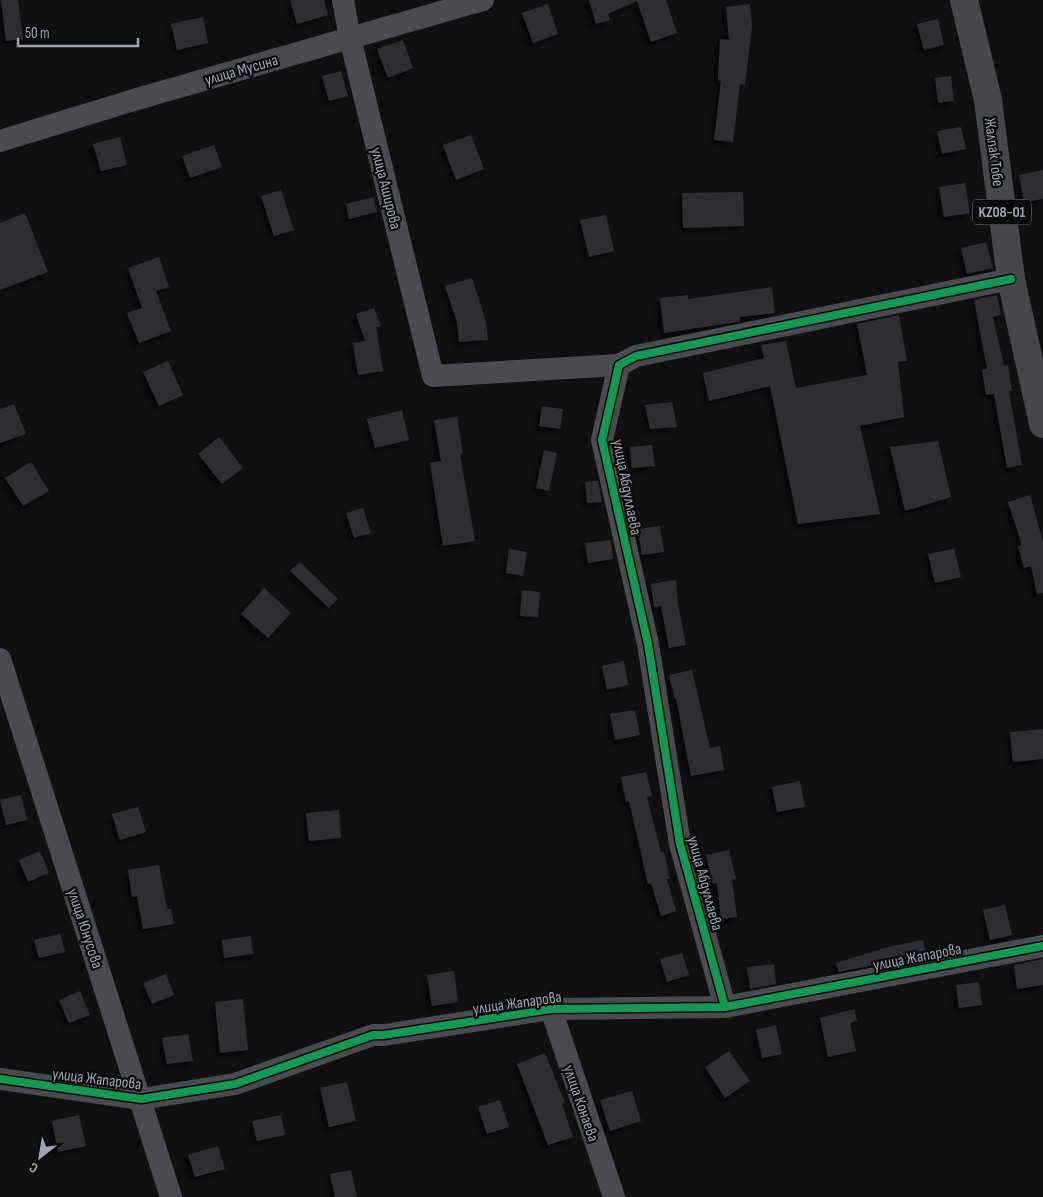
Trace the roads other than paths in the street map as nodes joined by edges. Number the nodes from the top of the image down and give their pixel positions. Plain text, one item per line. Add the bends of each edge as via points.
1 (343, 0) edge
2 (483, 0) edge
3 (964, 0) edge
4 (350, 38) junction
5 (0, 141) edge
6 (1011, 279) junction
7 (619, 365) junction
8 (1043, 424) edge
9 (0, 659) edge
10 (1043, 946) edge
11 (725, 1007) junction
12 (551, 1009) junction
13 (0, 1079) edge
14 (141, 1099) junction
15 (171, 1197) edge
16 (614, 1197) edge

1 - 4 street, улица Аширова
2 - 4 street, улица Мусина
3 - 6 main road, Жалпак Тобе / KZ08-01 via 988,100
4 - 5 street, улица Мусина
4 - 7 street, улица Аширова via 433,376
6 - 7 street via 636,356
6 - 8 main road, Жалпак Тобе / KZ08-01
7 - 11 street, улица Абдуллаева via 602,440 648,644 680,844
9 - 14 street, улица Юнусова
10 - 11 street, улица Жапарова
11 - 12 street, улица Жапарова
12 - 14 street, улица Жапарова via 373,1035 235,1084
12 - 16 street, улица Конаева
13 - 14 street, улица Жапарова
14 - 15 street, улица Юнусова

